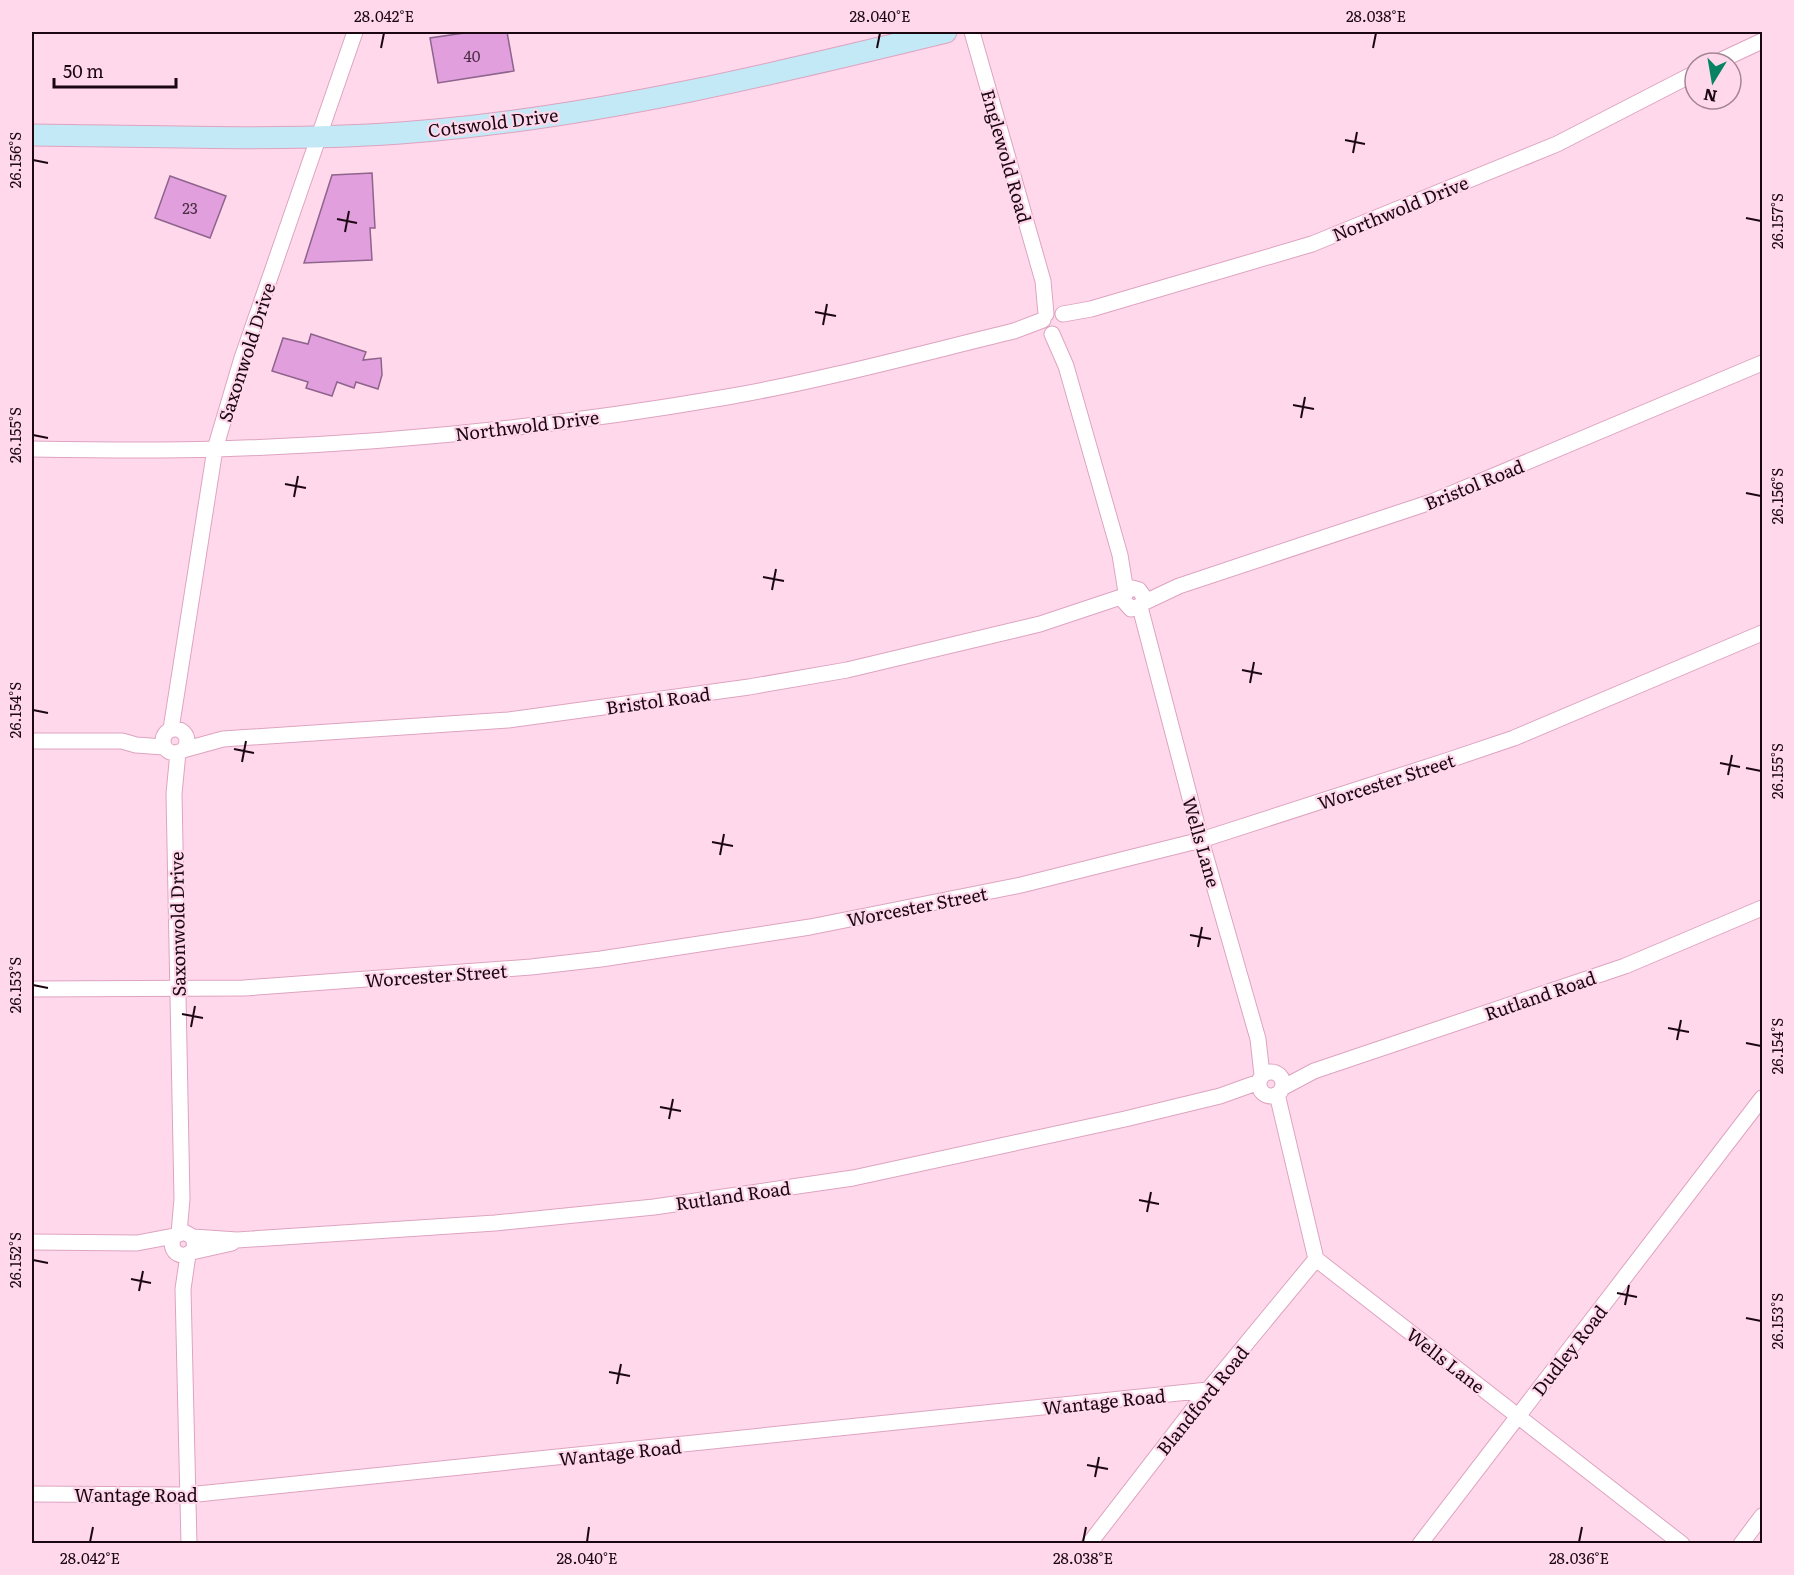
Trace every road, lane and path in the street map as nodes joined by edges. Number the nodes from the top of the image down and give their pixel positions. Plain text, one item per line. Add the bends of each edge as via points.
1 (355, 32) edge
2 (946, 32) edge
3 (972, 32) edge
4 (1762, 41) edge
5 (1741, 51) edge
6 (1683, 79) edge
7 (32, 135) edge
8 (319, 138) junction
9 (1054, 322) junction
10 (1762, 363) edge
11 (32, 449) edge
12 (215, 449) junction
13 (1134, 599) junction
14 (1762, 633) edge
15 (32, 741) edge
16 (174, 741) junction
17 (1201, 840) junction
18 (1762, 908) edge
19 (32, 989) edge
20 (178, 990) junction
21 (1270, 1084) junction
22 (1762, 1098) edge
23 (32, 1242) edge
24 (183, 1244) junction
25 (1316, 1259) junction
26 (1208, 1390) junction
27 (1518, 1416) junction
28 (32, 1494) edge
29 (188, 1495) junction
30 (1762, 1516) edge
31 (189, 1544) edge
32 (1089, 1544) edge
33 (1420, 1544) edge
34 (1682, 1544) edge
35 (1741, 1544) edge

1 - 8 street, Saxonwold Drive
2 - 8 main road, Cotswold Drive via 754,78 640,100 448,129
3 - 9 street, Englewold Road via 1043,281 1050,292
4 - 5 street
6 - 9 street, Northwold Drive via 1557,144 1312,244
7 - 8 main road, Cotswold Drive
8 - 12 street, Saxonwold Drive via 242,358
9 - 12 street, Northwold Drive via 794,383 660,408 436,435
9 - 13 street, Englewold Road
10 - 13 street, Bristol Road via 1434,501
11 - 12 street, Northwold Drive
12 - 16 street, Saxonwold Drive via 179,683
13 - 16 street, Bristol Road via 847,670 660,701 508,720
13 - 17 street, Wells Lane
14 - 17 street, Worcester Street via 1514,738
15 - 16 street, Bristol Road via 122,741 136,736
16 - 20 street, Saxonwold Drive via 169,780 174,794
17 - 20 street, Worcester Street via 1021,885 810,927 601,959 402,978
17 - 21 street, Wells Lane
18 - 21 street, Rutland Road via 1625,966
19 - 20 street, Worcester Street
20 - 24 street, Saxonwold Drive
21 - 24 street, Rutland Road via 854,1178 619,1211
21 - 25 street, Wells Lane
22 - 27 street, Dudley Road
23 - 24 street, Rutland Road
24 - 29 street, Saxonwold Drive
25 - 26 street, Blandford Road
25 - 27 street, Wells Lane
26 - 29 street, Wantage Road
26 - 32 street, Blandford Road
27 - 33 street, Dudley Road
27 - 34 street, Wells Lane
28 - 29 street, Wantage Road
29 - 31 street, Saxonwold Drive
30 - 35 street

